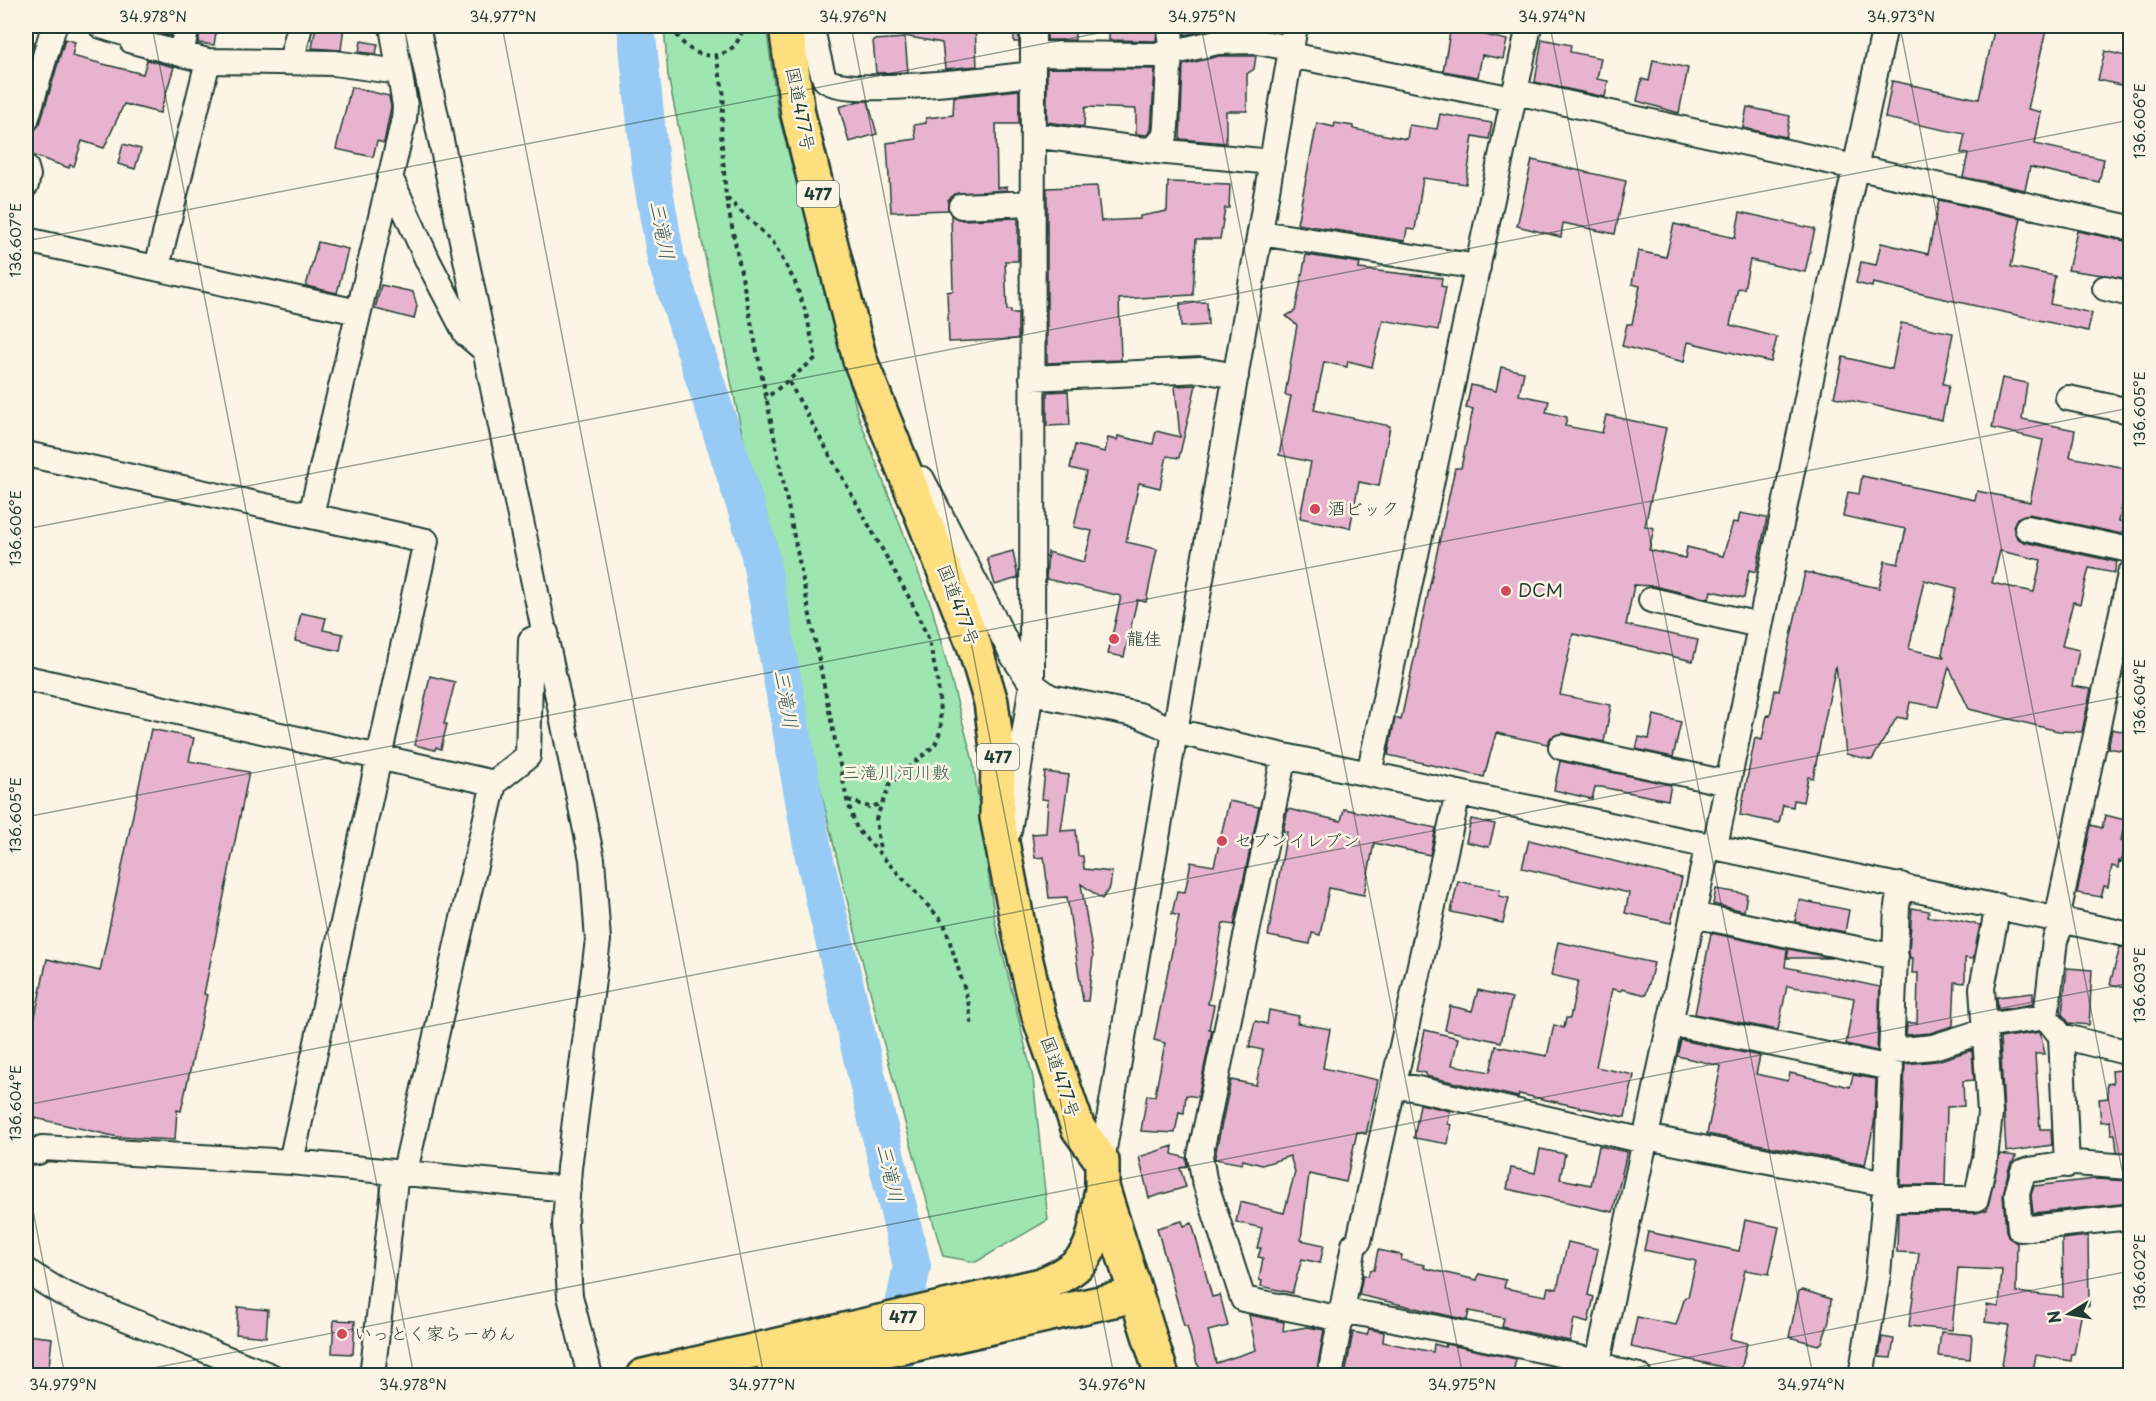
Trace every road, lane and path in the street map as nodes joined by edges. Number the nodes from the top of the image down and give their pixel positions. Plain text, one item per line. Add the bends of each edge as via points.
1 (54, 26) edge
2 (101, 26) edge
3 (187, 26) edge
4 (300, 26) edge
5 (392, 26) edge
6 (417, 26) edge
7 (673, 26) edge
8 (743, 26) edge
9 (786, 26) edge
10 (811, 26) edge
11 (1033, 26) edge
12 (1171, 26) edge
13 (1529, 26) edge
14 (1885, 26) edge
15 (1292, 43) edge
16 (1170, 53) junction
17 (181, 54) junction
18 (716, 55) junction
19 (208, 61) junction
20 (291, 62) junction
21 (1033, 64) junction
22 (399, 72) junction
23 (1515, 96) junction
24 (26, 120) edge
25 (1033, 135) junction
26 (1146, 150) junction
27 (1272, 162) junction
28 (1857, 166) junction
29 (26, 168) edge
30 (390, 177) junction
31 (26, 185) edge
32 (726, 197) junction
33 (1032, 203) junction
34 (961, 206) dead end
35 (2130, 228) edge
36 (1260, 233) junction
37 (26, 240) edge
38 (157, 267) junction
39 (1478, 267) junction
40 (2104, 288) dead end
41 (2130, 294) edge
42 (358, 312) junction
43 (487, 352) junction
44 (860, 360) junction
45 (1236, 375) junction
46 (1032, 378) junction
47 (789, 382) junction
48 (2067, 398) dead end
49 (765, 399) junction
50 (2130, 411) edge
51 (26, 454) edge
52 (311, 515) junction
53 (2027, 528) dead end
54 (2130, 550) edge
55 (2130, 574) edge
56 (1651, 600) dead end
57 (2127, 609) edge
58 (1759, 625) junction
59 (546, 633) junction
60 (26, 678) edge
61 (1032, 684) junction
62 (1174, 731) junction
63 (1561, 747) dead end
64 (380, 755) junction
65 (1284, 756) junction
66 (1369, 774) junction
67 (494, 783) junction
68 (1727, 783) junction
69 (1458, 793) junction
70 (847, 800) junction
71 (882, 804) junction
72 (1712, 845) junction
73 (880, 852) junction
74 (1005, 857) junction
75 (1901, 885) junction
76 (1998, 906) junction
77 (1693, 915) junction
78 (2060, 920) junction
79 (2130, 935) edge
80 (1896, 957) junction
81 (1670, 1023) junction
82 (2054, 1027) junction
83 (972, 1028) dead end
84 (1984, 1029) junction
85 (2130, 1053) edge
86 (1892, 1060) junction
87 (1393, 1086) junction
88 (1646, 1139) junction
89 (26, 1151) edge
90 (291, 1162) junction
91 (2067, 1164) junction
92 (2130, 1167) edge
93 (400, 1172) junction
94 (1102, 1174) junction
95 (568, 1189) junction
96 (1885, 1191) junction
97 (2017, 1194) junction
98 (1977, 1196) junction
99 (2130, 1217) edge
100 (26, 1270) edge
101 (1123, 1297) junction
102 (1342, 1315) junction
103 (1596, 1369) edge
104 (272, 1376) edge
105 (372, 1376) edge
106 (590, 1376) edge
107 (643, 1376) edge
108 (772, 1376) edge
109 (1162, 1376) edge
110 (1330, 1376) edge
111 (1639, 1376) edge
112 (1862, 1376) edge

1 - 24 street
2 - 17 street via 130,35 132,41
3 - 17 street
4 - 20 street
5 - 22 street
6 - 43 street
7 - 18 path via 676,37 693,52
8 - 18 path via 736,43
9 - 44 highway, 国道477号 / 477 via 798,114
10 - 21 street via 824,78 832,84 870,89
11 - 21 street
12 - 16 street
13 - 23 street
14 - 28 street
15 - 16 street via 1217,42
15 - 23 street
15 - 27 street
16 - 21 street
16 - 26 street via 1165,136 1155,148
17 - 19 street
18 - 32 path via 724,96 721,133
19 - 20 street
19 - 38 street
20 - 22 street
21 - 25 street
22 - 30 street via 404,112
23 - 28 street
23 - 39 street
25 - 26 street
25 - 33 street
26 - 27 street
27 - 36 street
28 - 35 street
28 - 58 street
29 - 31 street
30 - 42 street
30 - 43 street via 466,334
32 - 47 path via 773,242 795,282 806,313 816,358
32 - 49 path
33 - 34 street
33 - 46 street
36 - 39 street
36 - 45 street
37 - 38 street
38 - 42 street
39 - 66 street
40 - 41 street
42 - 52 street
43 - 59 street
44 - 61 street via 1013,656
44 - 74 highway, 国道477号 / 477 via 974,645 991,702 998,756 997,817
45 - 46 street via 1202,370
45 - 62 street
46 - 61 street
47 - 49 path
47 - 71 path via 929,640 938,683 941,729 935,745 890,784
48 - 50 street
49 - 70 path
51 - 52 street
52 - 64 street via 426,541
53 - 54 street
55 - 57 street
56 - 58 street
57 - 78 street
58 - 68 street
59 - 67 street via 531,640 528,756
59 - 95 street via 592,859 598,940
60 - 64 street
61 - 62 street via 1050,697 1139,715
61 - 74 street
62 - 65 street
62 - 94 street
63 - 68 street
64 - 67 street
64 - 90 street
65 - 66 street
65 - 102 street via 1200,1156 1243,1299
66 - 69 street
67 - 93 street
68 - 72 street
69 - 72 street
69 - 87 street
70 - 71 path via 869,807
70 - 73 path via 857,829
71 - 73 path via 876,819
72 - 75 street
72 - 77 street
73 - 83 path via 944,923 968,1000
74 - 94 highway, 国道477号 / 477 via 1043,1026 1078,1128
75 - 76 street
75 - 80 street
76 - 78 street
76 - 84 street via 1982,988
77 - 80 street
77 - 81 street
78 - 79 street
78 - 82 street via 2055,940
80 - 86 street
81 - 86 street
81 - 88 street
82 - 84 street
82 - 85 street
82 - 91 street
84 - 86 street
84 - 98 street via 1990,1113
86 - 96 street
87 - 88 street
87 - 102 street via 1359,1241 1354,1245
88 - 96 street
88 - 103 street
89 - 90 street via 38,1152 42,1148
90 - 93 street
91 - 92 street
91 - 97 street via 2023,1172
93 - 95 street
93 - 105 street
94 - 101 highway, 国道477号 / 477
94 - 107 highway, 477 via 1092,1242 1077,1268 1041,1285
95 - 106 street via 565,1224 570,1296
96 - 98 street via 1976,1199
96 - 112 street via 1878,1274
97 - 98 street
97 - 99 street via 2020,1229
100 - 104 street via 62,1293
101 - 108 highway, 477
101 - 109 highway, 国道477号 / 477
102 - 103 street via 1394,1319
102 - 110 street
103 - 111 street

